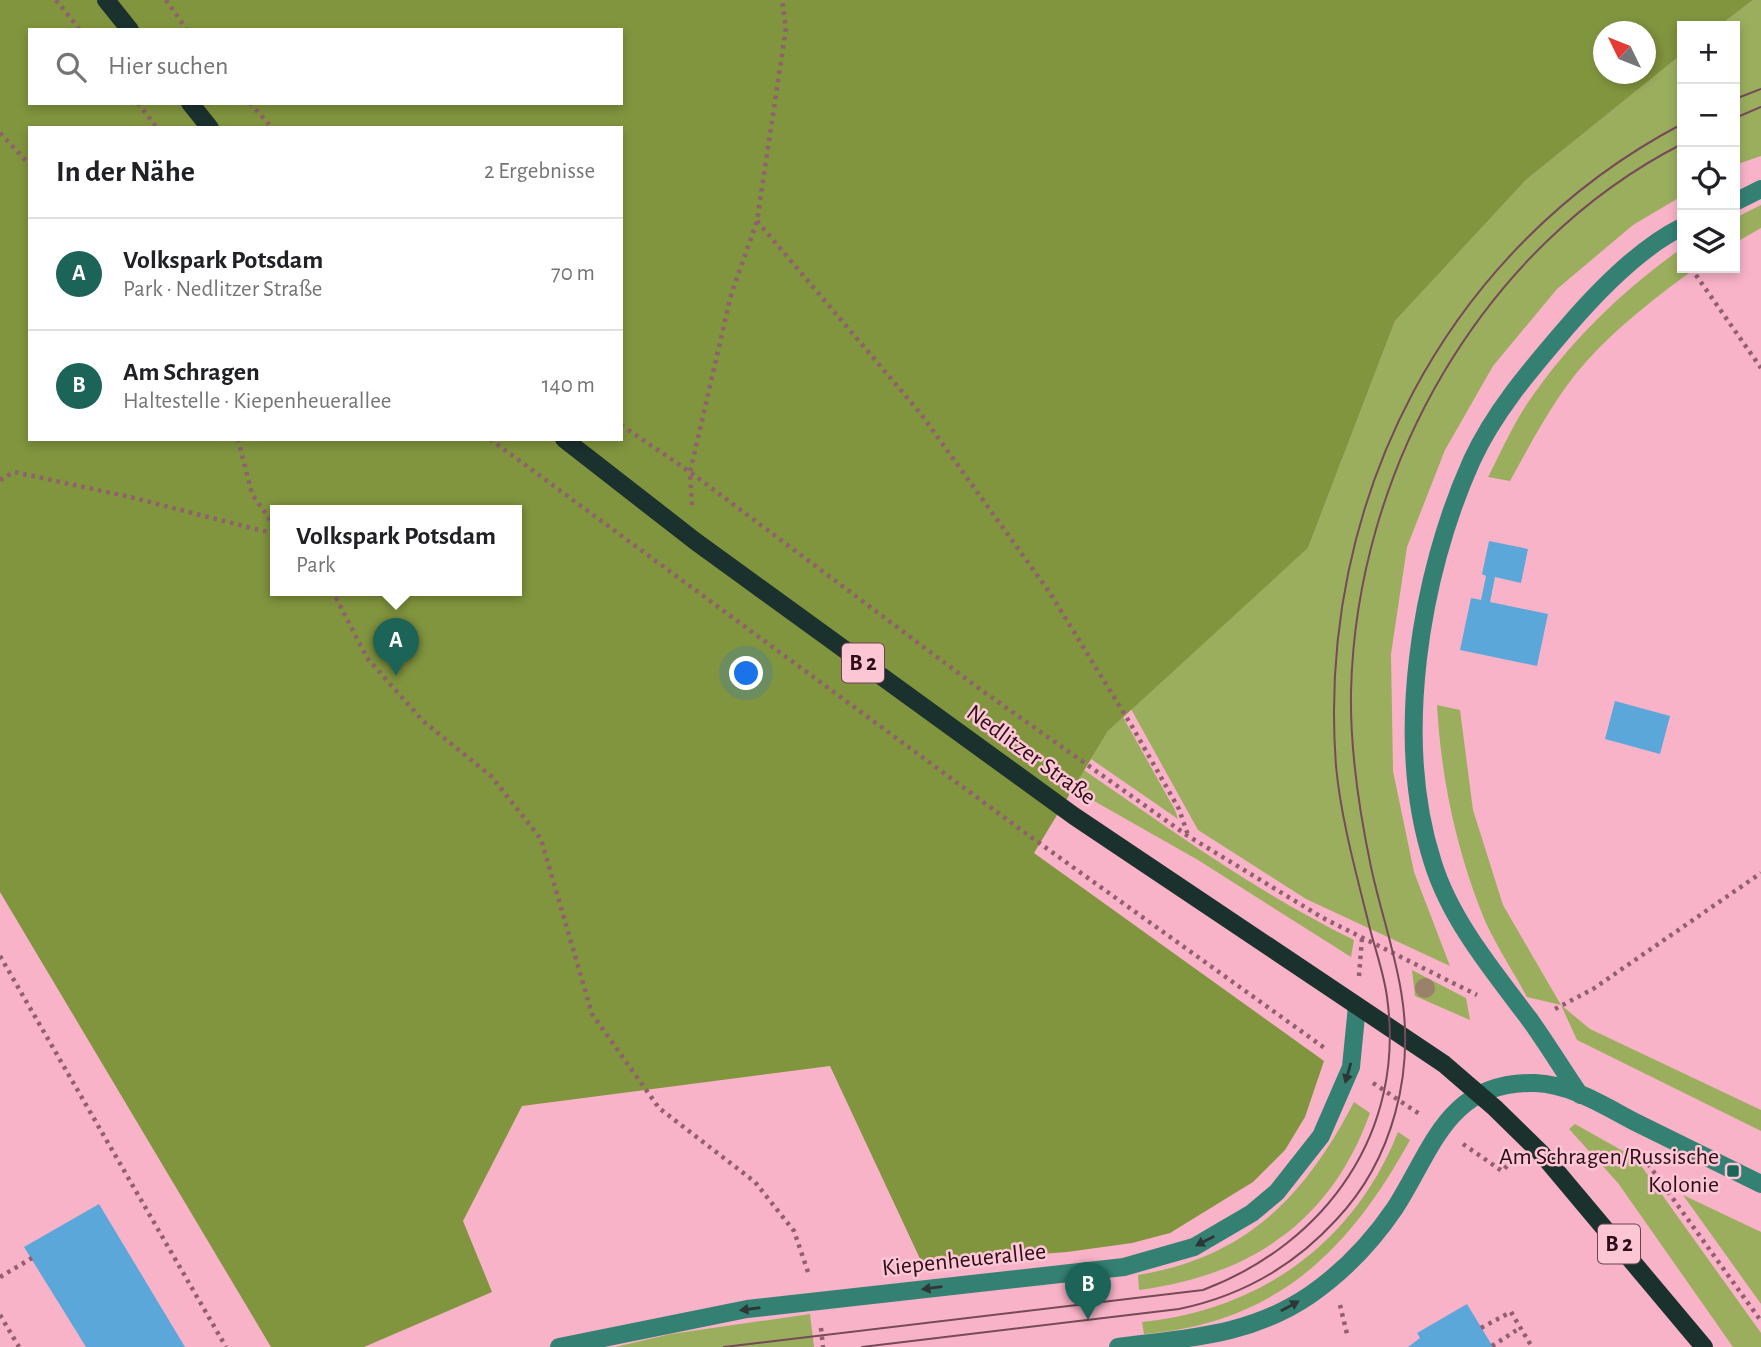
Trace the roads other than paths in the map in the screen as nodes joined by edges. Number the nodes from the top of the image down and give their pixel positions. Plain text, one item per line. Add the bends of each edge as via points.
1 (106, 0) edge
2 (128, 28) edge
3 (192, 105) edge
4 (208, 126) edge
5 (1761, 189) edge
6 (1740, 200) edge
7 (1677, 231) edge
8 (567, 441) edge
9 (1357, 1006) junction
10 (1480, 1095) junction
11 (1580, 1095) junction
12 (1761, 1184) edge
13 (559, 1347) edge
14 (1118, 1347) edge
15 (1704, 1347) edge

1 - 2 main road
3 - 4 main road
5 - 6 street
7 - 11 street via 1600,288 1517,385 1473,458 1443,534 1421,631 1413,717 1418,789 1433,863 1460,919
8 - 9 main road, Nedlitzer Straße / B 2 via 695,541 1074,816
9 - 10 main road, Nedlitzer Straße / B 2 via 1425,1050
9 -> 13 street, Kiepenheuerallee via 1351,1067 1333,1113 1302,1163 1252,1213 1194,1247 1124,1267 747,1309
10 - 11 street via 1508,1085 1535,1083
14 -> 10 street via 1227,1333 1308,1296 1334,1277 1379,1230 1439,1128 1457,1108
10 - 15 main road, B 2 via 1531,1142
11 - 12 street

